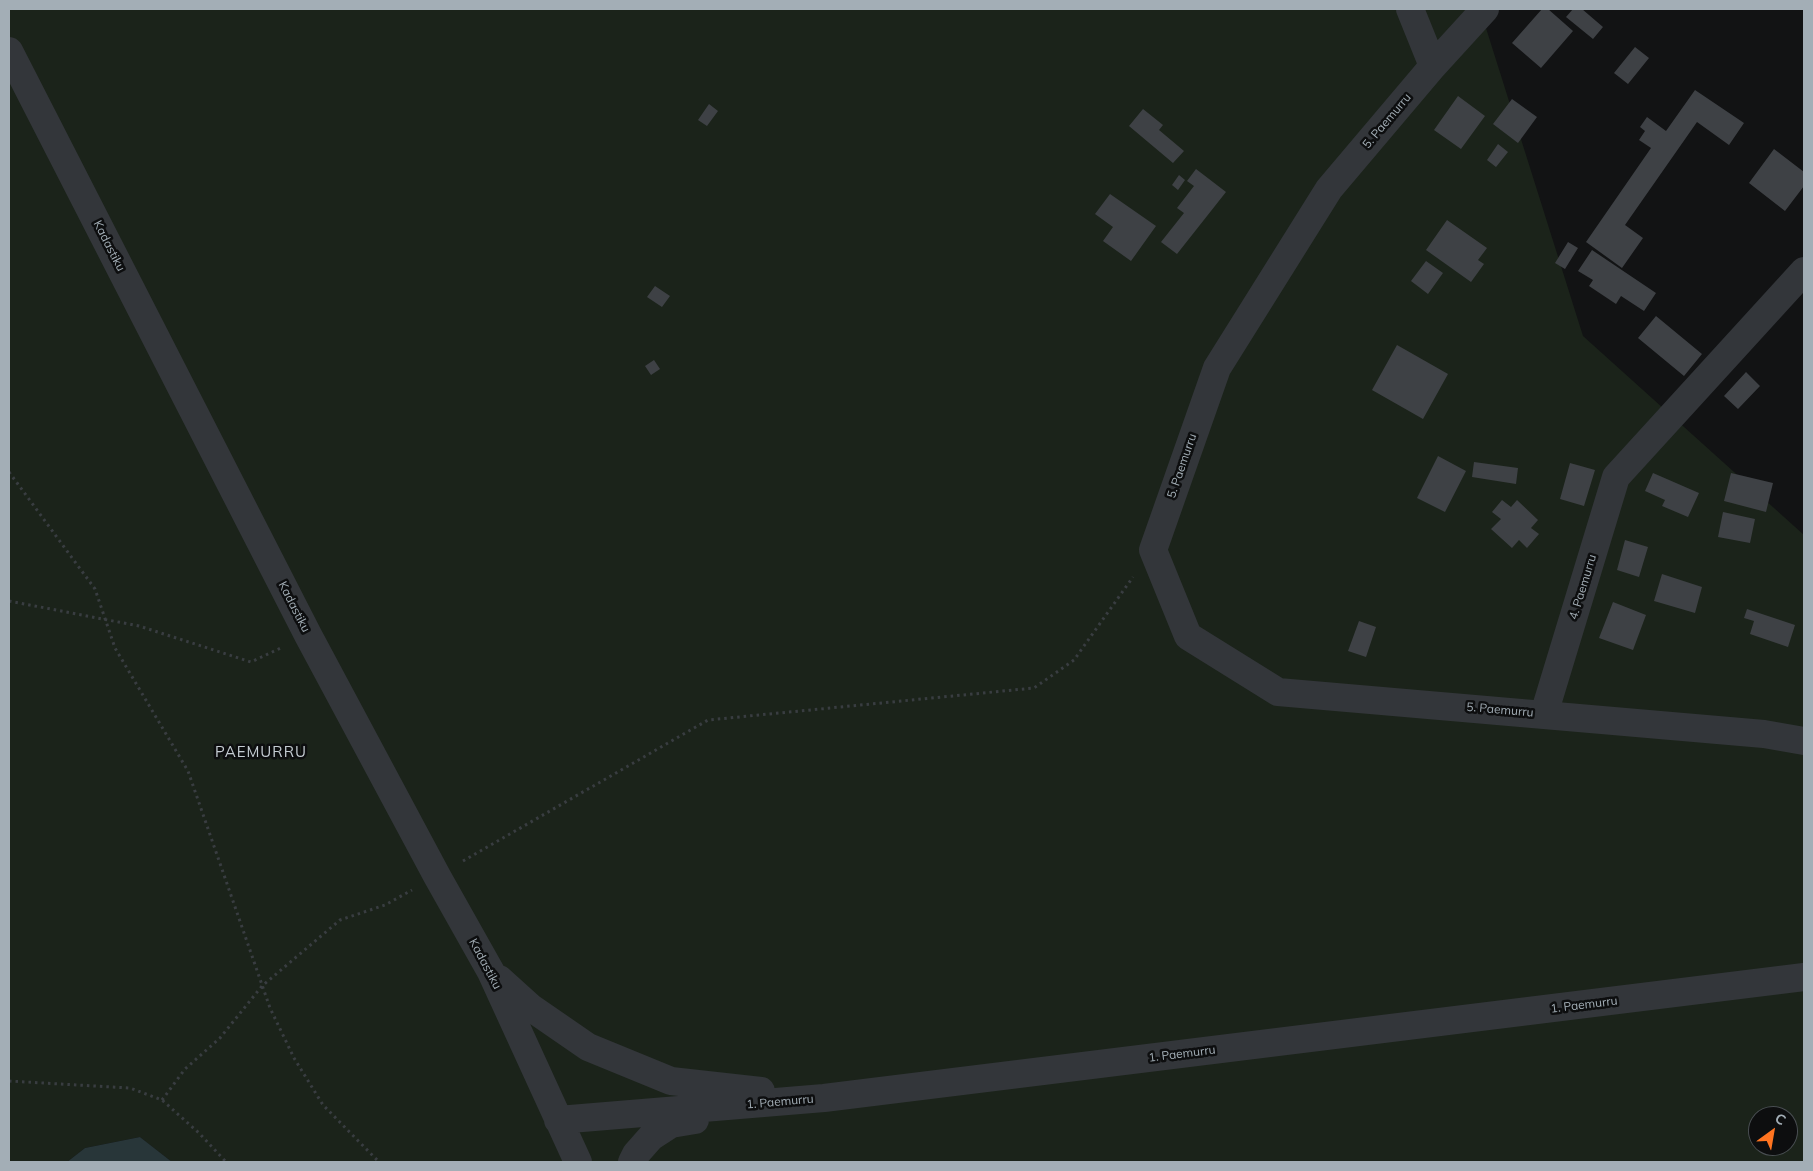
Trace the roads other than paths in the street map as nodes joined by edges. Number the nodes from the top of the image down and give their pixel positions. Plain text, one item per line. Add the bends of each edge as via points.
1 (1410, 9) edge
2 (1485, 9) edge
3 (9, 51) edge
4 (1433, 66) junction
5 (1804, 271) edge
6 (1544, 714) junction
7 (1804, 741) edge
8 (491, 972) junction
9 (1804, 978) edge
10 (824, 1098) junction
11 (558, 1120) junction
12 (578, 1162) edge
13 (632, 1162) edge

1 - 4 street
2 - 4 street, 5. Paemurru
3 - 8 street, Kadastiku via 308,636
4 - 6 street, 5. Paemurru via 1329,188 1217,368 1153,550 1188,636 1278,692
5 - 6 street, 4. Paemurru via 1616,477
6 - 7 street via 1764,734
8 - 10 street via 530,1007 588,1047 671,1081
8 - 11 street, Kadastiku
9 - 10 street, 1. Paemurru
10 - 11 street, 1. Paemurru
10 - 13 street via 671,1124 650,1137
11 - 12 street, Kadastiku

